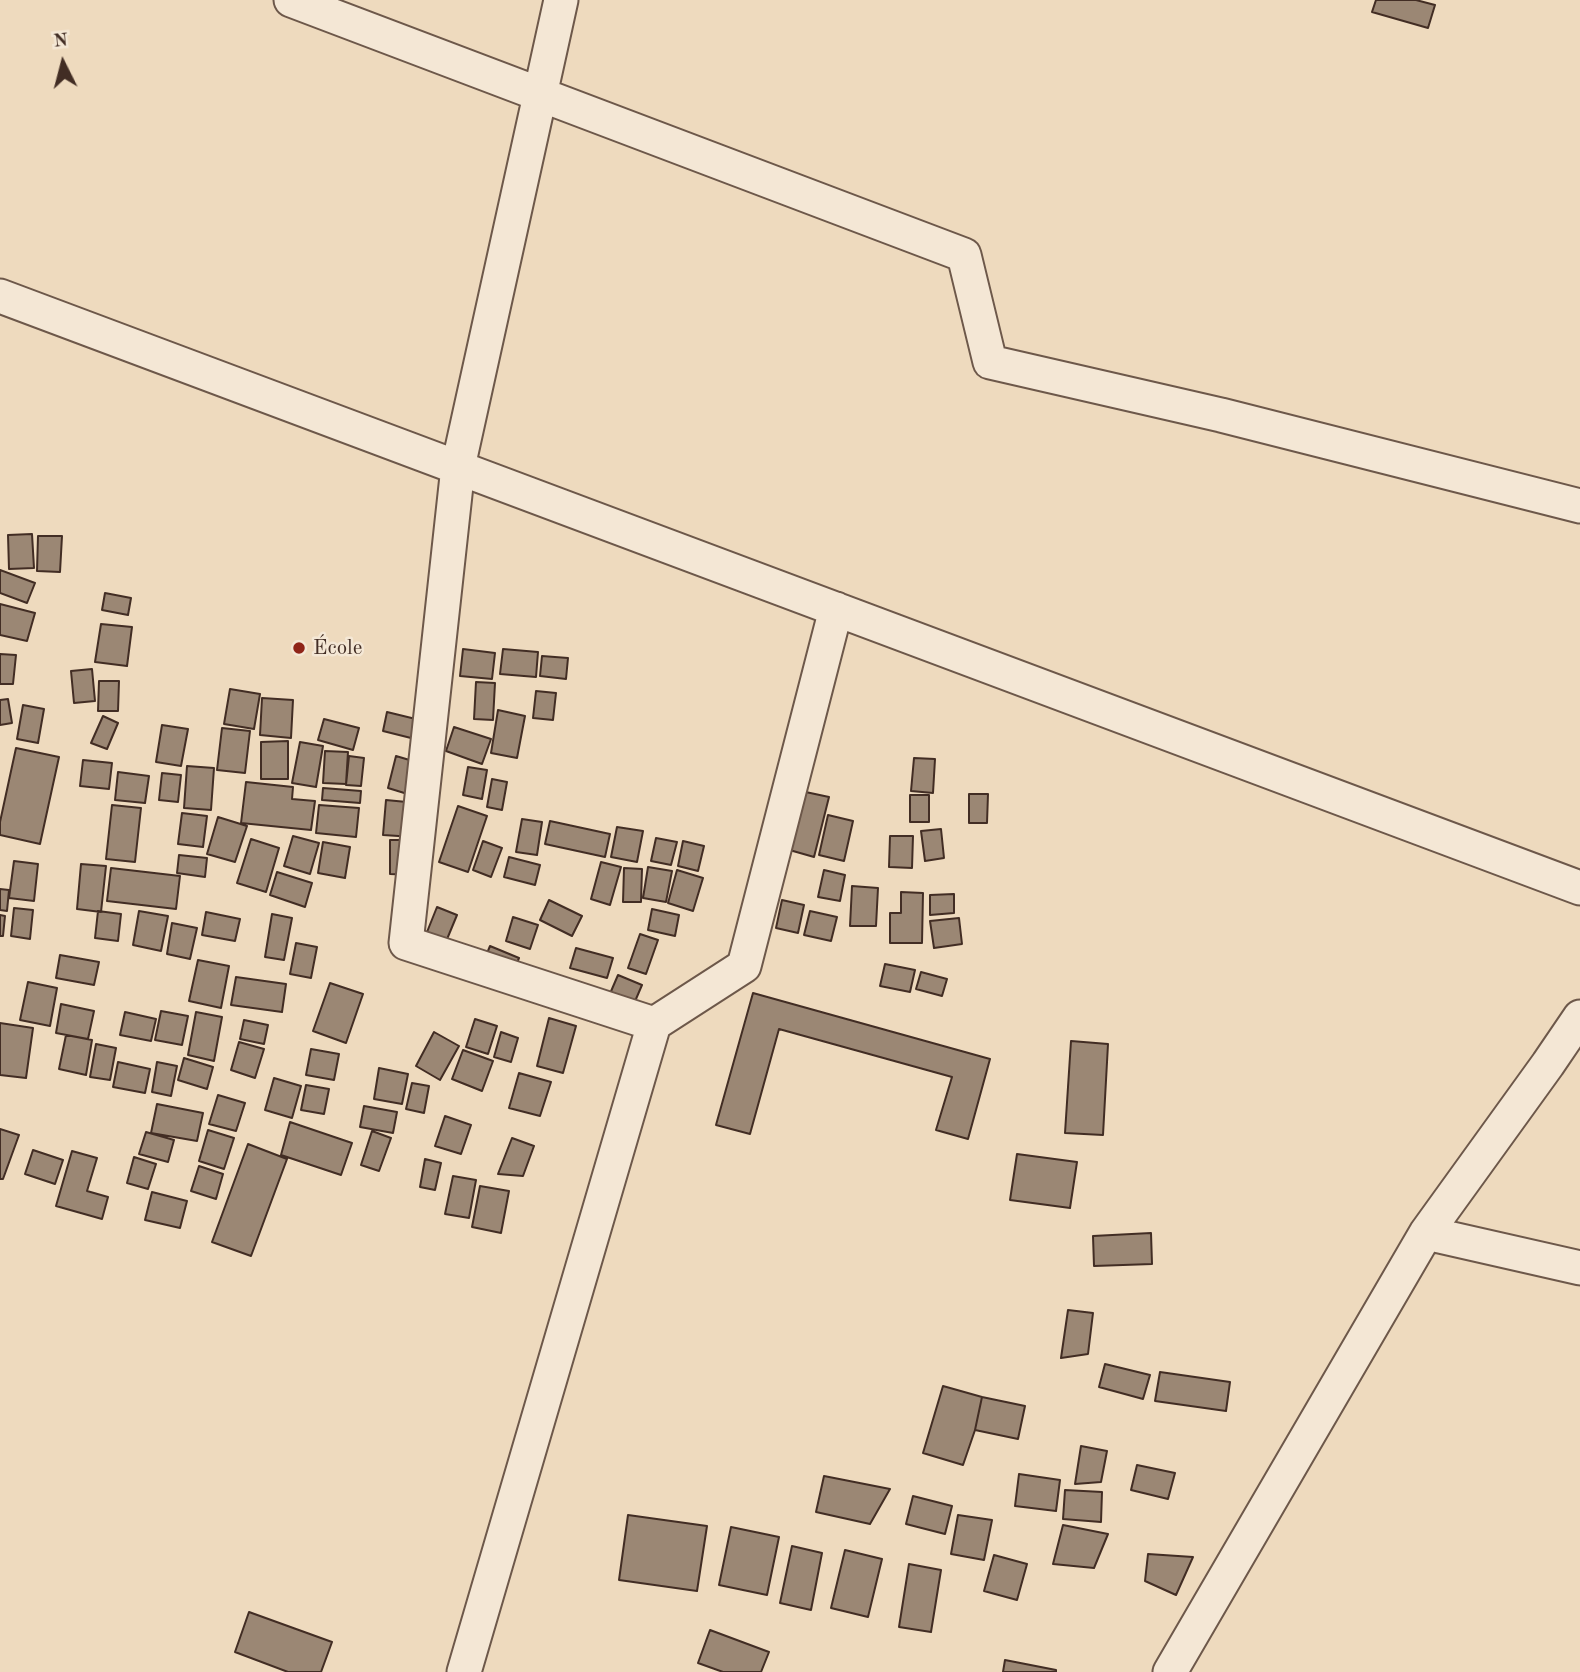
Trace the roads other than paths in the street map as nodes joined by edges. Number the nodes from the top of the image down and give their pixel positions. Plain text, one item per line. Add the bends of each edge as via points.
1 (291, 0) edge
2 (561, 0) edge
3 (541, 95) junction
4 (0, 296) edge
5 (458, 467) junction
6 (1580, 506) edge
7 (836, 609) junction
8 (1580, 888) edge
9 (1580, 1017) edge
10 (654, 1024) junction
11 (1426, 1233) junction
12 (1580, 1268) edge
13 (464, 1672) edge
14 (1170, 1672) edge

1 - 3 street
2 - 3 street
3 - 5 street
3 - 6 street via 964,255 990,362
4 - 5 street
5 - 7 street
5 - 10 street via 406,943
7 - 8 street
7 - 10 street via 744,966
9 - 11 street
10 - 13 street
11 - 12 street
11 - 14 street

